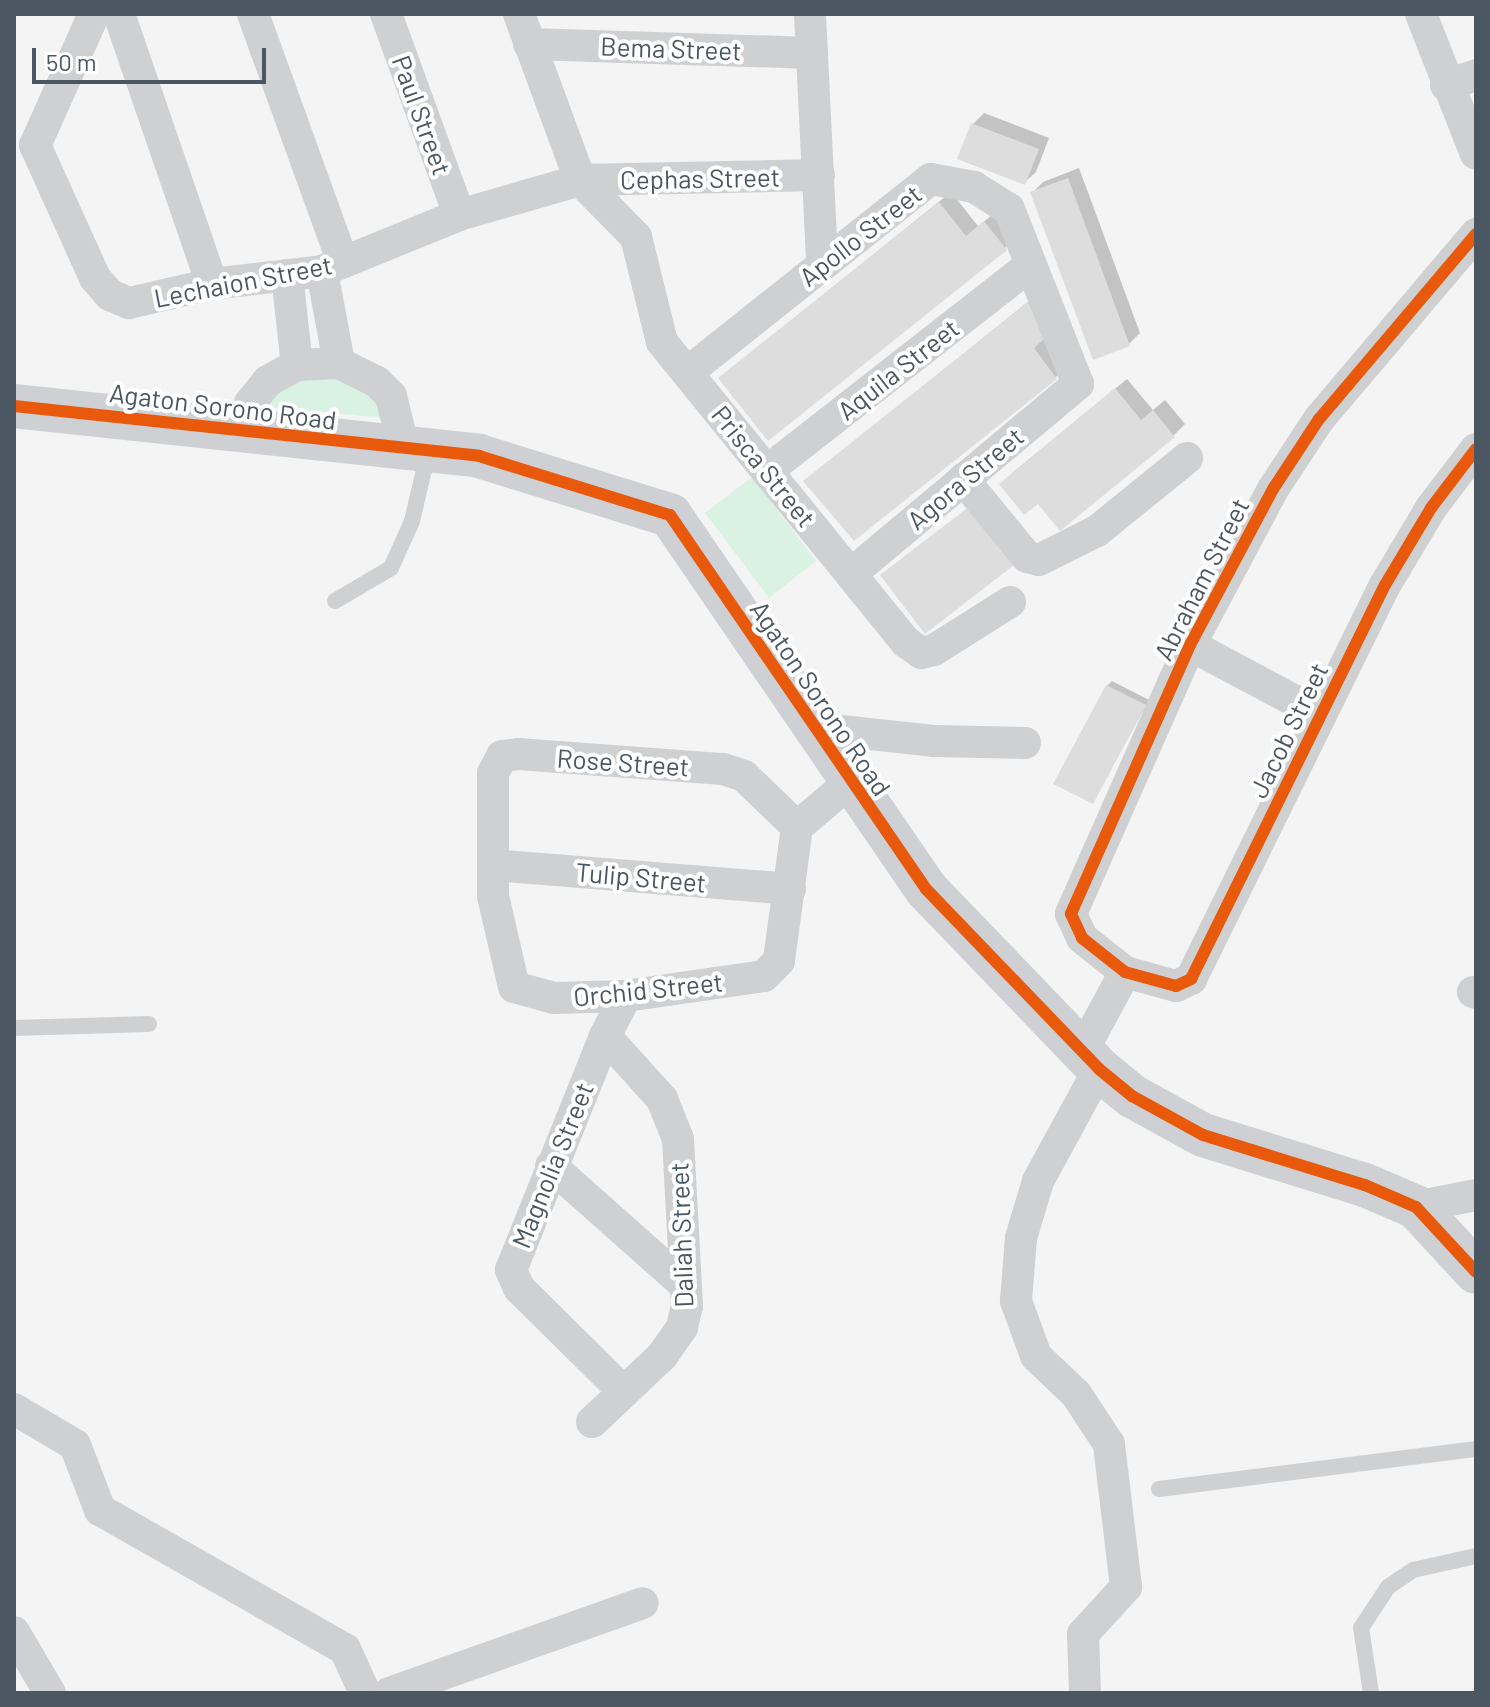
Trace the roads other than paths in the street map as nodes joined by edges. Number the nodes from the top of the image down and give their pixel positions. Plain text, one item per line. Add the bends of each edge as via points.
1 (94, 14) edge
2 (119, 14) edge
3 (253, 14) edge
4 (386, 14) edge
5 (519, 14) edge
6 (810, 14) edge
7 (1421, 14) edge
8 (529, 44) junction
9 (812, 53) junction
10 (1461, 80) edge
11 (1476, 154) edge
12 (819, 175) junction
13 (580, 180) junction
14 (459, 215) junction
15 (1476, 234) edge
16 (822, 263) junction
17 (1029, 266) junction
18 (332, 267) junction
19 (287, 275) junction
20 (212, 284) junction
21 (339, 363) junction
22 (297, 365) junction
23 (688, 372) junction
24 (1078, 384) joint
25 (14, 406) edge
26 (241, 433) junction
27 (1476, 449) edge
28 (416, 450) junction
29 (1187, 458) dead end
30 (767, 471) junction
31 (963, 479) junction
32 (853, 572) junction
33 (335, 601) dead end
34 (1010, 602) dead end
35 (1190, 645) junction
36 (1320, 714) junction
37 (814, 728) junction
38 (1025, 743) dead end
39 (850, 782) junction
40 (797, 827) junction
41 (493, 865) junction
42 (790, 889) junction
43 (1125, 972) junction
44 (626, 996) junction
45 (149, 1024) dead end
46 (14, 1028) edge
47 (605, 1036) junction
48 (1090, 1060) junction
49 (551, 1166) junction
50 (1476, 1195) edge
51 (1416, 1207) junction
52 (1476, 1272) edge
53 (685, 1285) junction
54 (624, 1392) junction
55 (14, 1409) edge
56 (592, 1422) dead end
57 (1476, 1449) edge
58 (1159, 1489) dead end
59 (1476, 1556) edge
60 (643, 1603) dead end
61 (14, 1632) edge
62 (50, 1693) edge
63 (365, 1693) edge
64 (389, 1693) edge
65 (1085, 1693) edge
66 (1371, 1693) edge

1 - 20 street, Lechaion Street via 41,127 35,145 38,157 95,278 110,295 129,303
2 - 20 street
3 - 18 street
4 - 14 street, Paul Street
5 - 8 street
6 - 9 street
7 - 10 street
8 - 9 street, Bema Street
8 - 13 street
9 - 12 street
10 - 11 street
12 - 13 street, Cephas Street
12 - 16 street
13 - 14 street, Lechaion Street
13 - 23 street, Prisca Street via 636,237 662,342
14 - 18 street, Lechaion Street
15 - 35 street, Abraham Street via 1319,419 1273,489
16 - 17 street, Apollo Street via 931,179 974,187 1009,209
16 - 23 street, Apollo Street
17 - 24 street, Apollo Street
17 - 30 street, Aquila Street
18 - 19 street, Lechaion Street
18 - 21 street
19 - 20 street, Lechaion Street
19 - 22 street
21 - 22 street
21 - 28 street via 377,382 391,396
22 - 26 street via 268,381 250,403
23 - 30 street, Prisca Street
24 - 31 street, Agora Street
25 - 26 street, Agaton Sorono Road
26 - 28 street, Agaton Sorono Road
27 - 36 street, Jacob Street via 1431,508 1385,585
28 - 33 lane via 412,521 391,568
28 - 37 street, Agaton Sorono Road via 479,456 670,515
29 - 31 street via 1097,531 1039,560 1027,557
30 - 32 street, Prisca Street
31 - 32 street, Agora Street
32 - 34 street, Prisca Street via 906,642 921,653
35 - 36 street
35 - 43 street, Abraham Street via 1071,914 1082,938
36 - 43 street, Jacob Street via 1191,979 1176,986
37 - 38 street via 933,741
37 - 39 street, Agaton Sorono Road
39 - 40 street
39 - 48 street, Agaton Sorono Road via 926,889
40 - 41 street, Rose Street via 744,776 723,769 502,756 493,773
40 - 42 street
41 - 42 street, Tulip Street
41 - 44 street, Orchid Street via 493,896 514,987 533,993
42 - 44 street, Orchid Street via 779,961 764,976
43 - 48 street
44 - 47 street, Magnolia Street
45 - 46 lane
47 - 49 street, Magnolia Street
47 - 53 street, Daliah Street via 662,1099 678,1139
48 - 51 street, Agaton Sorono Road via 1132,1096 1203,1135 1365,1185
48 - 65 street via 1038,1181 1021,1238 1016,1301 1036,1356 1076,1394 1109,1444 1126,1587 1083,1634
49 - 53 street
49 - 54 street, Magnolia Street via 511,1270 519,1288
50 - 51 street
51 - 52 street, Agaton Sorono Road
53 - 54 street, Daliah Street via 682,1327 662,1356
54 - 56 street, Daliah Street
55 - 63 street via 75,1445 100,1510 345,1649
57 - 58 lane
59 - 66 lane via 1413,1570 1388,1587 1361,1628
60 - 64 street
61 - 62 street

